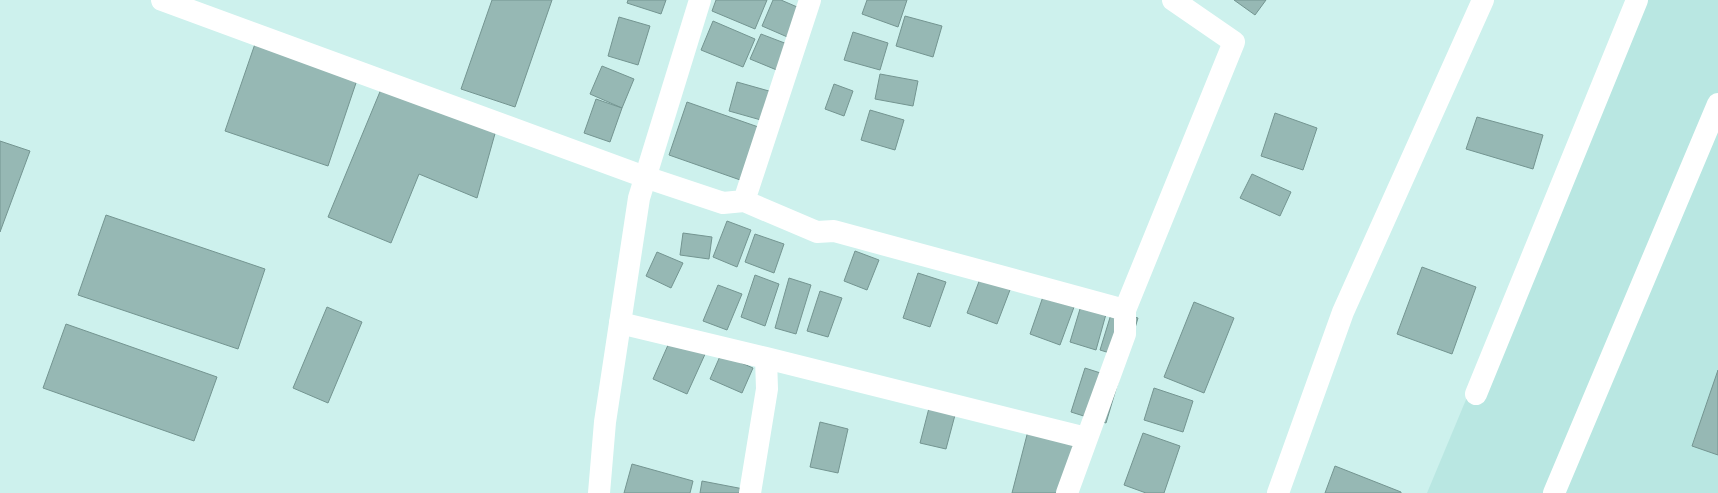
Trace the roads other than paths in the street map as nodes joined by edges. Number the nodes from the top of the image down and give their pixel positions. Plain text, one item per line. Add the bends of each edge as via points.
1 (162, 0) edge
2 (700, 0) edge
3 (810, 0) edge
4 (1174, 0) edge
5 (1483, 0) edge
6 (1637, 0) edge
7 (1718, 104) edge
8 (645, 177) junction
9 (744, 201) junction
10 (1125, 310) junction
11 (620, 323) junction
12 (766, 358) junction
13 (1476, 394) dead end
14 (1086, 438) junction
15 (599, 493) edge
16 (750, 493) edge
17 (1067, 493) edge
18 (1278, 493) edge
19 (1554, 493) edge

1 - 8 street
2 - 8 street
3 - 9 street
4 - 10 street via 1234,42
5 - 18 street via 1343,312
6 - 13 street
7 - 19 street
8 - 9 street via 723,203
8 - 11 street via 639,198
9 - 10 street via 817,232 834,231
10 - 14 street via 1124,334
11 - 12 street
11 - 15 street via 605,422
12 - 14 street
12 - 16 street via 767,389
14 - 17 street

